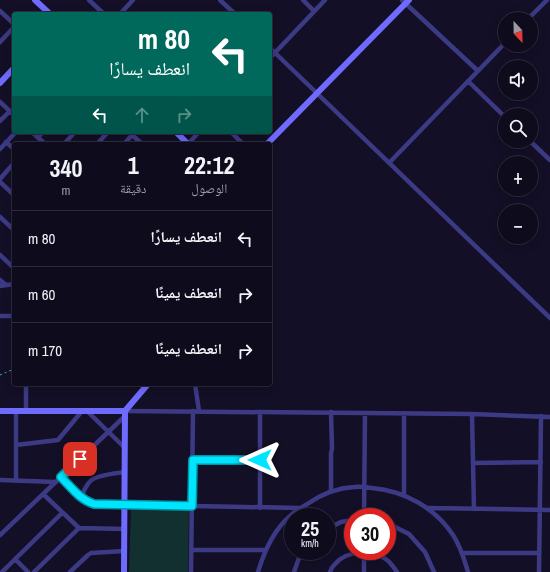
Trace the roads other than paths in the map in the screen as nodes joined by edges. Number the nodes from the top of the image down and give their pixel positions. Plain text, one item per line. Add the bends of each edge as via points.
1 (89, 0) edge
2 (133, 0) edge
3 (303, 0) edge
4 (325, 0) edge
5 (547, 0) edge
6 (37, 1) edge
7 (223, 1) edge
8 (405, 1) edge
9 (0, 11) edge
10 (314, 11) junction
11 (48, 12) edge
12 (102, 12) edge
13 (122, 12) edge
14 (233, 12) edge
15 (535, 12) edge
16 (12, 24) edge
17 (12, 28) edge
18 (0, 42) edge
19 (272, 50) edge
20 (498, 50) edge
21 (275, 52) junction
22 (272, 56) edge
23 (12, 70) edge
24 (478, 71) junction
25 (468, 81) junction
26 (0, 83) edge
27 (317, 94) junction
28 (0, 102) edge
29 (498, 110) edge
30 (10, 111) joint
31 (0, 121) edge
32 (14, 134) edge
33 (34, 134) edge
34 (41, 134) edge
35 (73, 134) edge
36 (106, 134) edge
37 (132, 134) edge
38 (178, 134) edge
39 (197, 134) edge
40 (233, 134) edge
41 (38, 137) junction
42 (6, 142) junction
43 (43, 142) edge
44 (66, 142) edge
45 (99, 142) edge
46 (140, 142) edge
47 (186, 142) edge
48 (190, 142) edge
49 (242, 142) edge
50 (269, 142) edge
51 (12, 147) edge
52 (537, 148) edge
53 (0, 149) edge
54 (550, 160) edge
55 (389, 163) junction
56 (12, 165) edge
57 (0, 180) edge
58 (12, 193) edge
59 (0, 218) edge
60 (12, 228) edge
61 (0, 254) edge
62 (12, 266) edge
63 (0, 280) edge
64 (12, 284) edge
65 (6, 285) junction
66 (0, 286) edge
67 (0, 316) edge
68 (12, 316) edge
69 (550, 318) edge
70 (26, 386) edge
71 (146, 386) edge
72 (195, 386) edge
73 (0, 411) edge
74 (16, 411) junction
75 (26, 411) junction
76 (85, 411) junction
77 (193, 411) junction
78 (199, 411) junction
79 (260, 412) junction
80 (331, 412) junction
81 (365, 413) junction
82 (404, 413) junction
83 (125, 414) junction
84 (472, 414) junction
85 (541, 416) junction
86 (550, 417) edge
87 (108, 432) junction
88 (16, 445) junction
89 (125, 448) junction
90 (193, 460) junction
91 (260, 460) junction
92 (541, 462) junction
93 (473, 463) junction
94 (125, 472) junction
95 (61, 477) junction
96 (0, 480) edge
97 (16, 480) junction
98 (56, 482) junction
99 (364, 487) junction
100 (331, 492) junction
101 (43, 494) junction
102 (404, 494) junction
103 (81, 497) junction
104 (125, 505) junction
105 (192, 506) junction
106 (260, 508) junction
107 (284, 508) edge
108 (299, 508) edge
109 (364, 508) edge
110 (428, 508) junction
111 (474, 509) junction
112 (540, 509) junction
113 (550, 510) edge
114 (62, 513) junction
115 (284, 522) edge
116 (79, 528) junction
117 (396, 528) edge
118 (125, 529) junction
119 (0, 535) edge
120 (192, 550) junction
121 (266, 550) junction
122 (124, 551) junction
123 (462, 553) junction
124 (539, 553) junction
125 (344, 557) edge
126 (15, 559) junction
127 (298, 560) edge
128 (364, 560) edge
129 (388, 560) edge
130 (2, 572) edge
131 (28, 572) edge
132 (34, 572) edge
133 (70, 572) edge
134 (124, 572) edge
135 (191, 572) edge
136 (258, 572) edge
137 (294, 572) edge
138 (330, 572) edge
139 (364, 572) edge
140 (397, 572) edge
141 (434, 572) edge
142 (468, 572) edge
143 (539, 572) edge

1 - 12 street
2 - 13 street
3 - 10 street
4 - 10 street
5 - 15 street
6 - 11 street
7 - 14 street
8 - 24 street
8 - 27 street
9 - 16 street
10 - 21 street
17 - 18 street
19 - 21 street
20 - 24 street
21 - 22 street
21 - 27 street
23 - 26 street
24 - 25 street
25 - 29 street
25 - 55 street
27 - 50 street
27 - 55 street
28 - 30 street
30 - 31 street
32 - 42 street
33 - 41 street
34 - 41 street
35 - 44 street
36 - 45 street
37 - 46 street
38 - 47 street
39 - 48 street
40 - 49 street
41 - 43 street
42 - 51 street
42 - 53 street
52 - 54 street
55 - 69 street
56 - 57 street
57 - 58 street
59 - 60 street
61 - 62 street
63 - 65 street
64 - 65 street
65 - 66 street
67 - 68 street
70 - 75 street
71 - 83 street
72 - 78 street
73 - 74 street
74 - 75 street
74 - 88 street
75 - 76 street
76 - 83 street
76 - 87 street
76 - 88 street via 58,440
77 - 78 street
77 - 83 street
77 - 90 street
78 - 79 street
79 - 80 street
79 - 91 street
80 - 81 street
80 - 100 street
81 - 82 street
81 - 99 street
82 - 84 street
82 - 102 street
83 - 87 street
83 - 89 street
84 - 85 street
84 - 93 street
85 - 86 street
85 - 92 street
87 - 89 street
87 - 95 street
88 - 97 street
89 - 94 street
90 - 91 street
90 - 105 street
91 - 106 street
92 - 93 street
92 - 112 street
93 - 111 street
94 - 103 street via 93,479
94 - 104 street
95 - 98 street
95 - 103 street
96 - 97 street
97 - 98 street
98 - 101 street
99 - 100 street
99 - 102 street
99 - 109 street
100 - 108 street
101 - 114 street
101 - 119 street
102 - 110 street
103 - 104 street via 94,504
104 - 105 street
104 - 118 street
105 - 106 street
105 - 120 street
106 - 107 street
110 - 111 street
110 - 123 street via 454,536
111 - 112 street
112 - 113 street
112 - 124 street
114 - 116 street
114 - 126 street
115 - 121 street
116 - 118 street
116 - 132 street
117 - 141 street via 409,534 425,552
118 - 122 street
120 - 121 street
120 - 135 street
121 - 136 street
122 - 133 street via 91,553
122 - 134 street
123 - 124 street
123 - 142 street
124 - 143 street
125 - 138 street via 334,564
126 - 130 street
126 - 131 street
127 - 137 street
128 - 139 street
129 - 140 street

